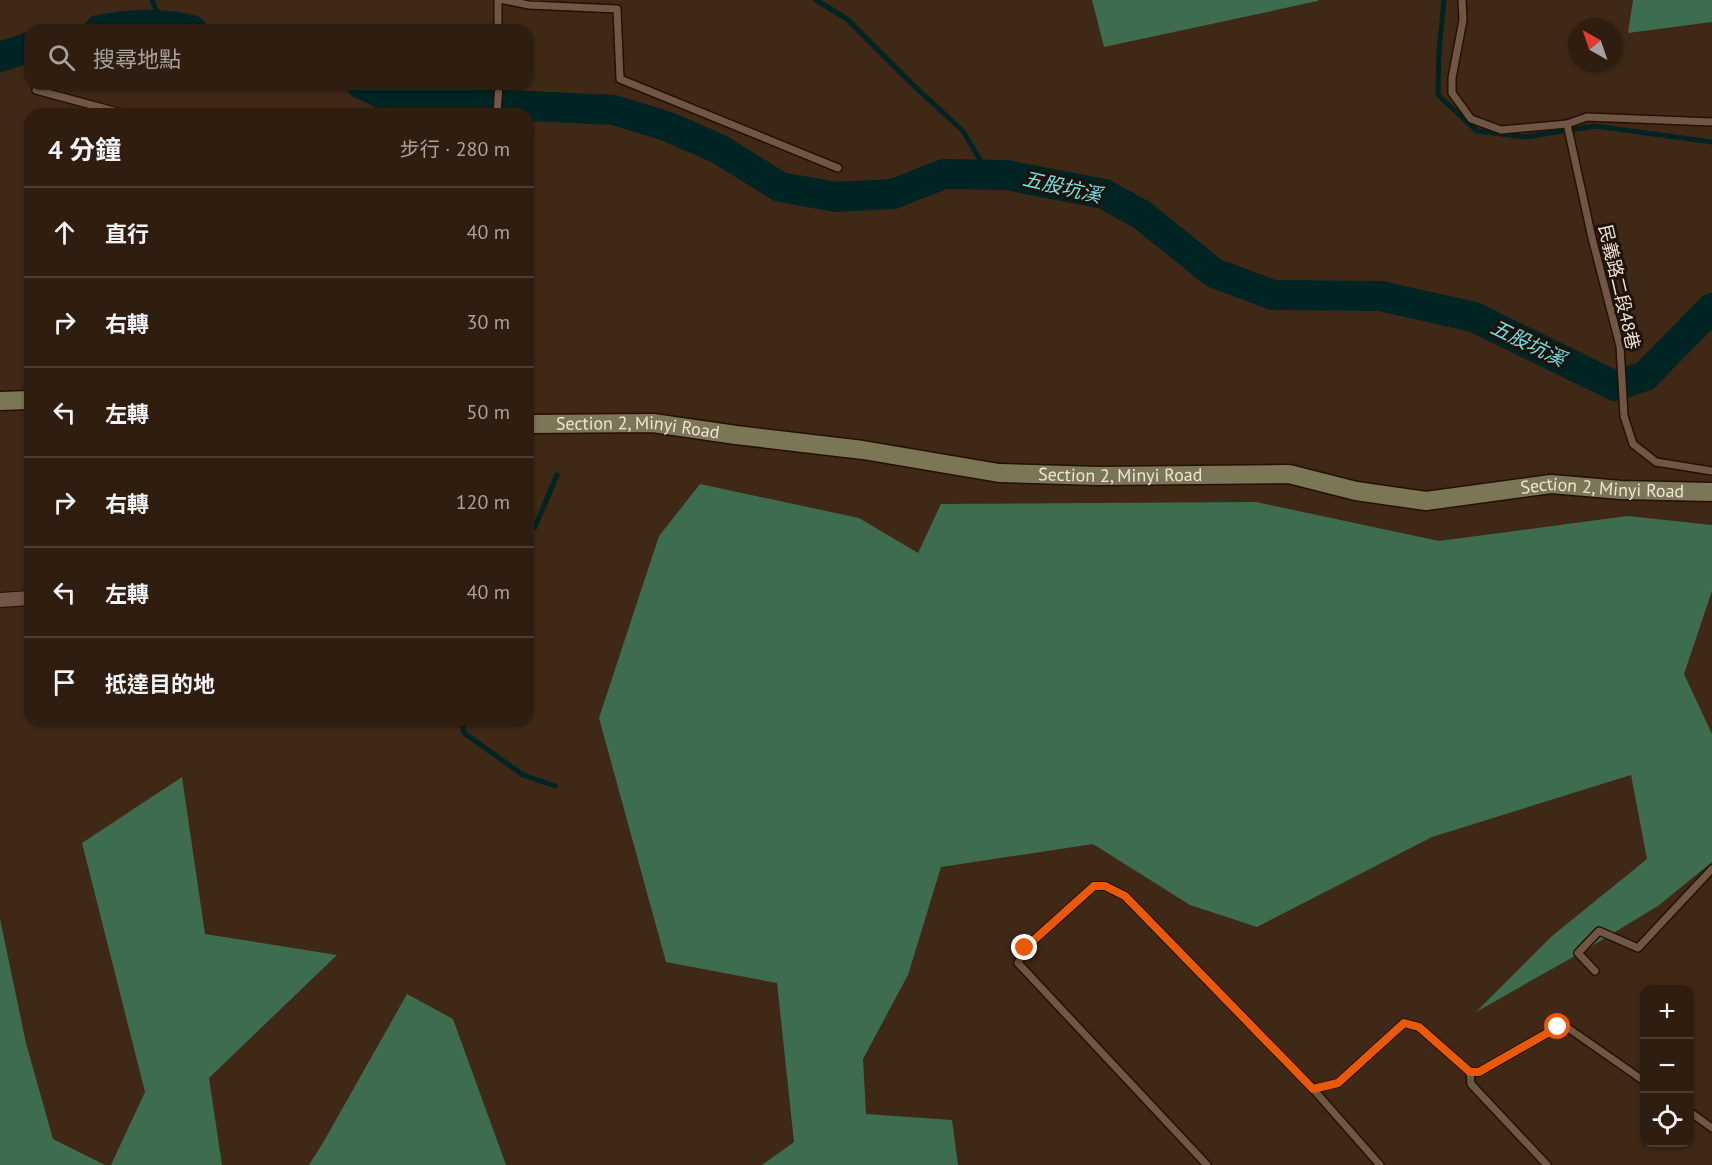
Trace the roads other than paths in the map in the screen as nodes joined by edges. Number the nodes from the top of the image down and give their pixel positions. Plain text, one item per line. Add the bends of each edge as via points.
1 (498, 0) edge
2 (504, 0) edge
3 (1462, 0) edge
4 (498, 24) edge
5 (36, 90) dead end
6 (499, 90) edge
7 (103, 108) edge
8 (497, 108) edge
9 (1712, 122) edge
10 (1567, 124) junction
11 (838, 168) dead end
12 (24, 400) edge
13 (0, 401) edge
14 (534, 424) edge
15 (1712, 471) edge
16 (1712, 492) edge
17 (24, 598) edge
18 (0, 600) edge
19 (1712, 869) edge
20 (1595, 970) dead end
21 (1470, 1072) junction
22 (1640, 1078) edge
23 (1313, 1089) junction
24 (1694, 1115) edge
25 (1712, 1128) edge
26 (1207, 1165) edge
27 (1380, 1165) edge
28 (1547, 1165) edge

1 - 4 lane
2 - 11 lane via 617,9 620,79
3 - 10 lane via 1452,93 1470,119 1501,130
5 - 7 lane
6 - 8 lane
9 - 10 lane via 1587,117
10 - 15 lane, 民義路二段48巷 via 1620,346 1624,416 1634,444 1656,462
12 - 13 main road
14 - 16 main road, Section 2, Minyi Road via 653,423 863,450 999,473 1289,474 1356,491 1426,501 1551,484
17 - 18 street
19 - 20 lane via 1638,948 1599,931 1578,953
21 - 22 lane via 1479,1072 1558,1027 1568,1028
21 - 23 lane via 1419,1027 1404,1023 1338,1083
21 - 28 lane via 1471,1084
23 - 26 lane via 1125,896 1105,886 1094,886 1025,948 1018,963
23 - 27 lane
24 - 25 lane

